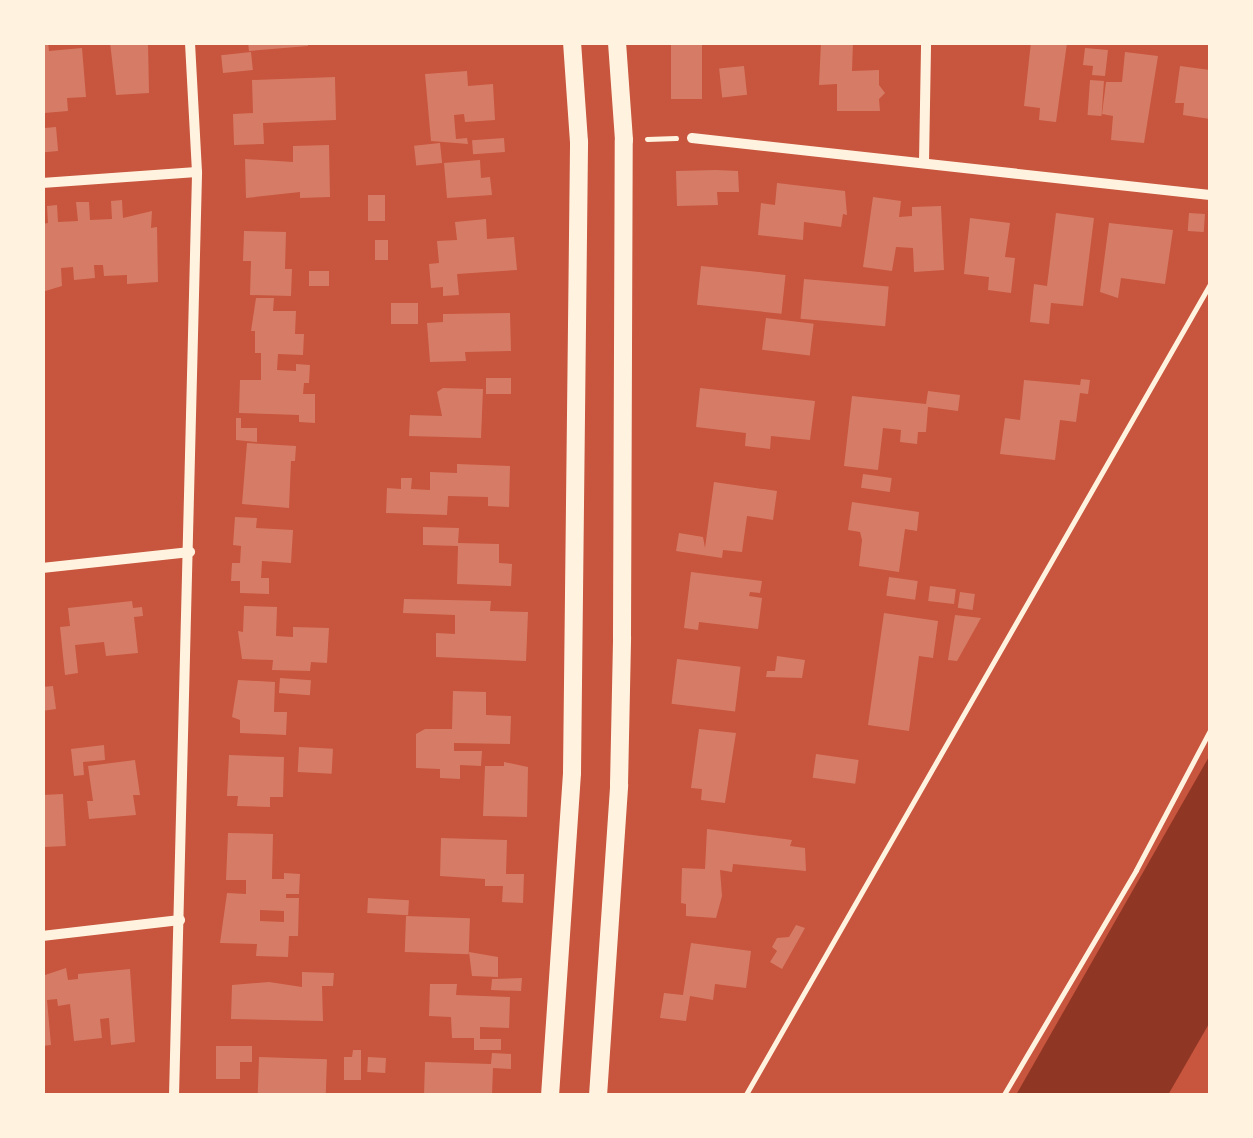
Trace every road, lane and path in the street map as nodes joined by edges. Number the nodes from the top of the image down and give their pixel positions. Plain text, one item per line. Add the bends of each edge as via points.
1 (190, 42) edge
2 (572, 42) edge
3 (617, 42) edge
4 (926, 42) edge
5 (692, 138) joint
6 (624, 140) junction
7 (924, 162) junction
8 (197, 172) junction
9 (42, 183) edge
10 (1210, 195) edge
11 (1210, 284) edge
12 (190, 552) junction
13 (42, 568) edge
14 (1210, 730) edge
15 (180, 920) junction
16 (42, 936) edge
17 (174, 1096) edge
18 (550, 1096) edge
19 (598, 1096) edge
20 (745, 1096) edge
21 (1003, 1096) edge

1 - 8 street
2 - 18 main road via 579,142 572,774
3 - 6 main road
4 - 7 street
5 - 6 path
5 - 7 street
6 - 19 main road via 620,748
7 - 10 street
8 - 9 street
8 - 12 street
11 - 20 path
12 - 13 street
12 - 15 street
14 - 21 path
15 - 16 street
15 - 17 street

